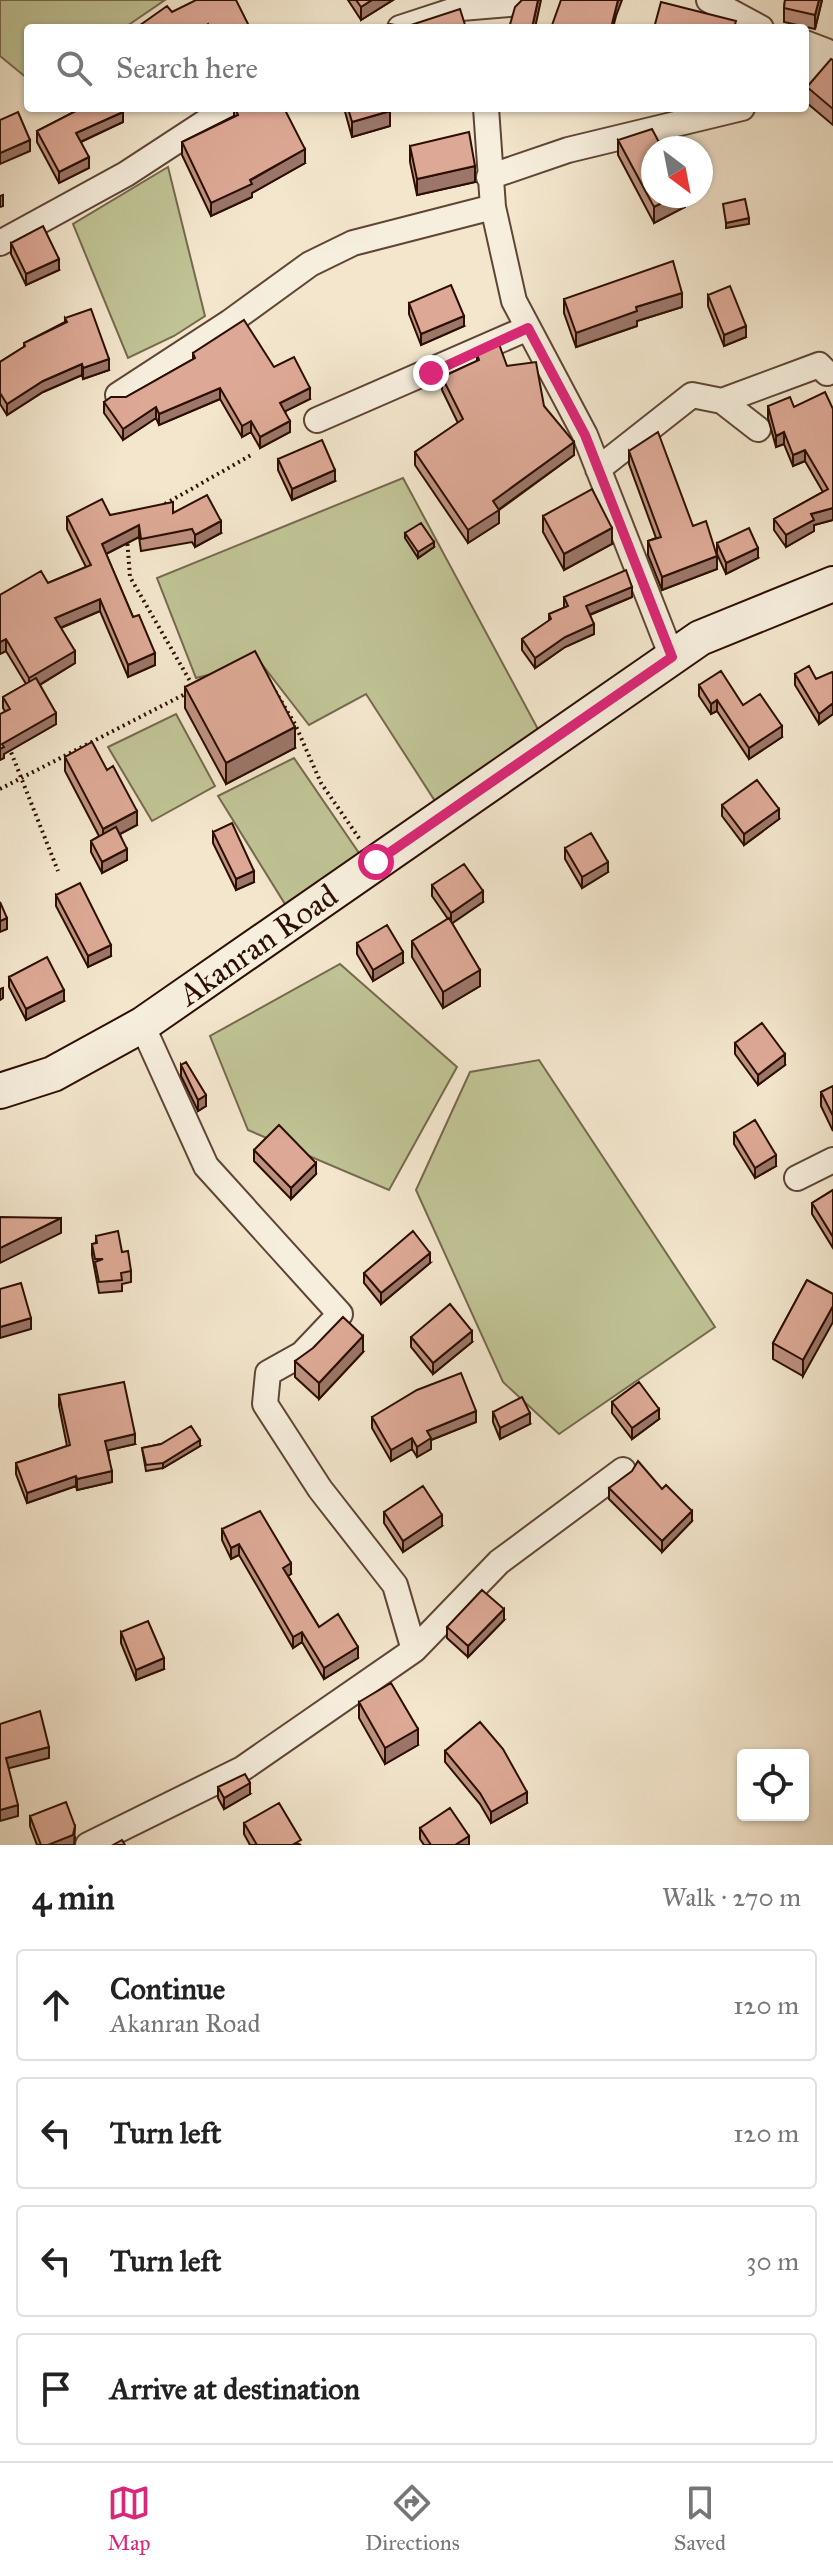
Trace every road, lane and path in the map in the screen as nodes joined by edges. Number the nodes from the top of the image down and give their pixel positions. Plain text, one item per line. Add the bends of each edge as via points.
1 (709, 0) edge
2 (507, 11) edge
3 (412, 24) edge
4 (754, 24) edge
5 (821, 50) edge
6 (809, 68) edge
7 (221, 112) edge
8 (486, 112) edge
9 (725, 112) edge
10 (489, 177) junction
11 (493, 207) junction
12 (0, 243) edge
13 (528, 328) junction
14 (827, 373) dead end
15 (118, 395) edge
16 (722, 401) junction
17 (317, 420) dead end
18 (758, 429) dead end
19 (253, 454) dead end
20 (598, 469) junction
21 (152, 512) edge
22 (126, 527) edge
23 (833, 584) edge
24 (672, 657) junction
25 (265, 677) edge
26 (207, 685) edge
27 (194, 689) junction
28 (5, 737) edge
29 (20, 779) junction
30 (0, 789) edge
31 (376, 862) junction
32 (58, 871) dead end
33 (142, 1025) junction
34 (0, 1091) edge
35 (833, 1160) edge
36 (797, 1178) dead end
37 (623, 1470) dead end
38 (414, 1650) junction
39 (88, 1845) edge

1 - 4 street
2 - 3 street via 461,8
5 - 6 street
7 - 12 street via 126,174
8 - 10 street
9 - 10 street via 568,150
10 - 11 street
11 - 13 street via 514,301
11 - 15 street via 353,243 310,264
13 - 17 street
13 - 20 street
14 - 16 street via 819,365
16 - 18 street
16 - 20 street via 692,395
19 - 21 path
20 - 24 street
22 - 27 path via 130,577
23 - 24 main road, Akanran Road via 700,638
24 - 31 main road, Akanran Road
25 - 31 path via 282,698 321,783
26 - 27 path
27 - 29 path
28 - 29 path
29 - 30 path
29 - 32 path
31 - 33 main road, Akanran Road
33 - 34 main road, Akanran Road via 53,1074
33 - 38 street via 206,1166 340,1314 302,1354 268,1373 265,1404 320,1489 395,1585
35 - 36 street
37 - 38 street via 499,1562
38 - 39 street via 242,1769

